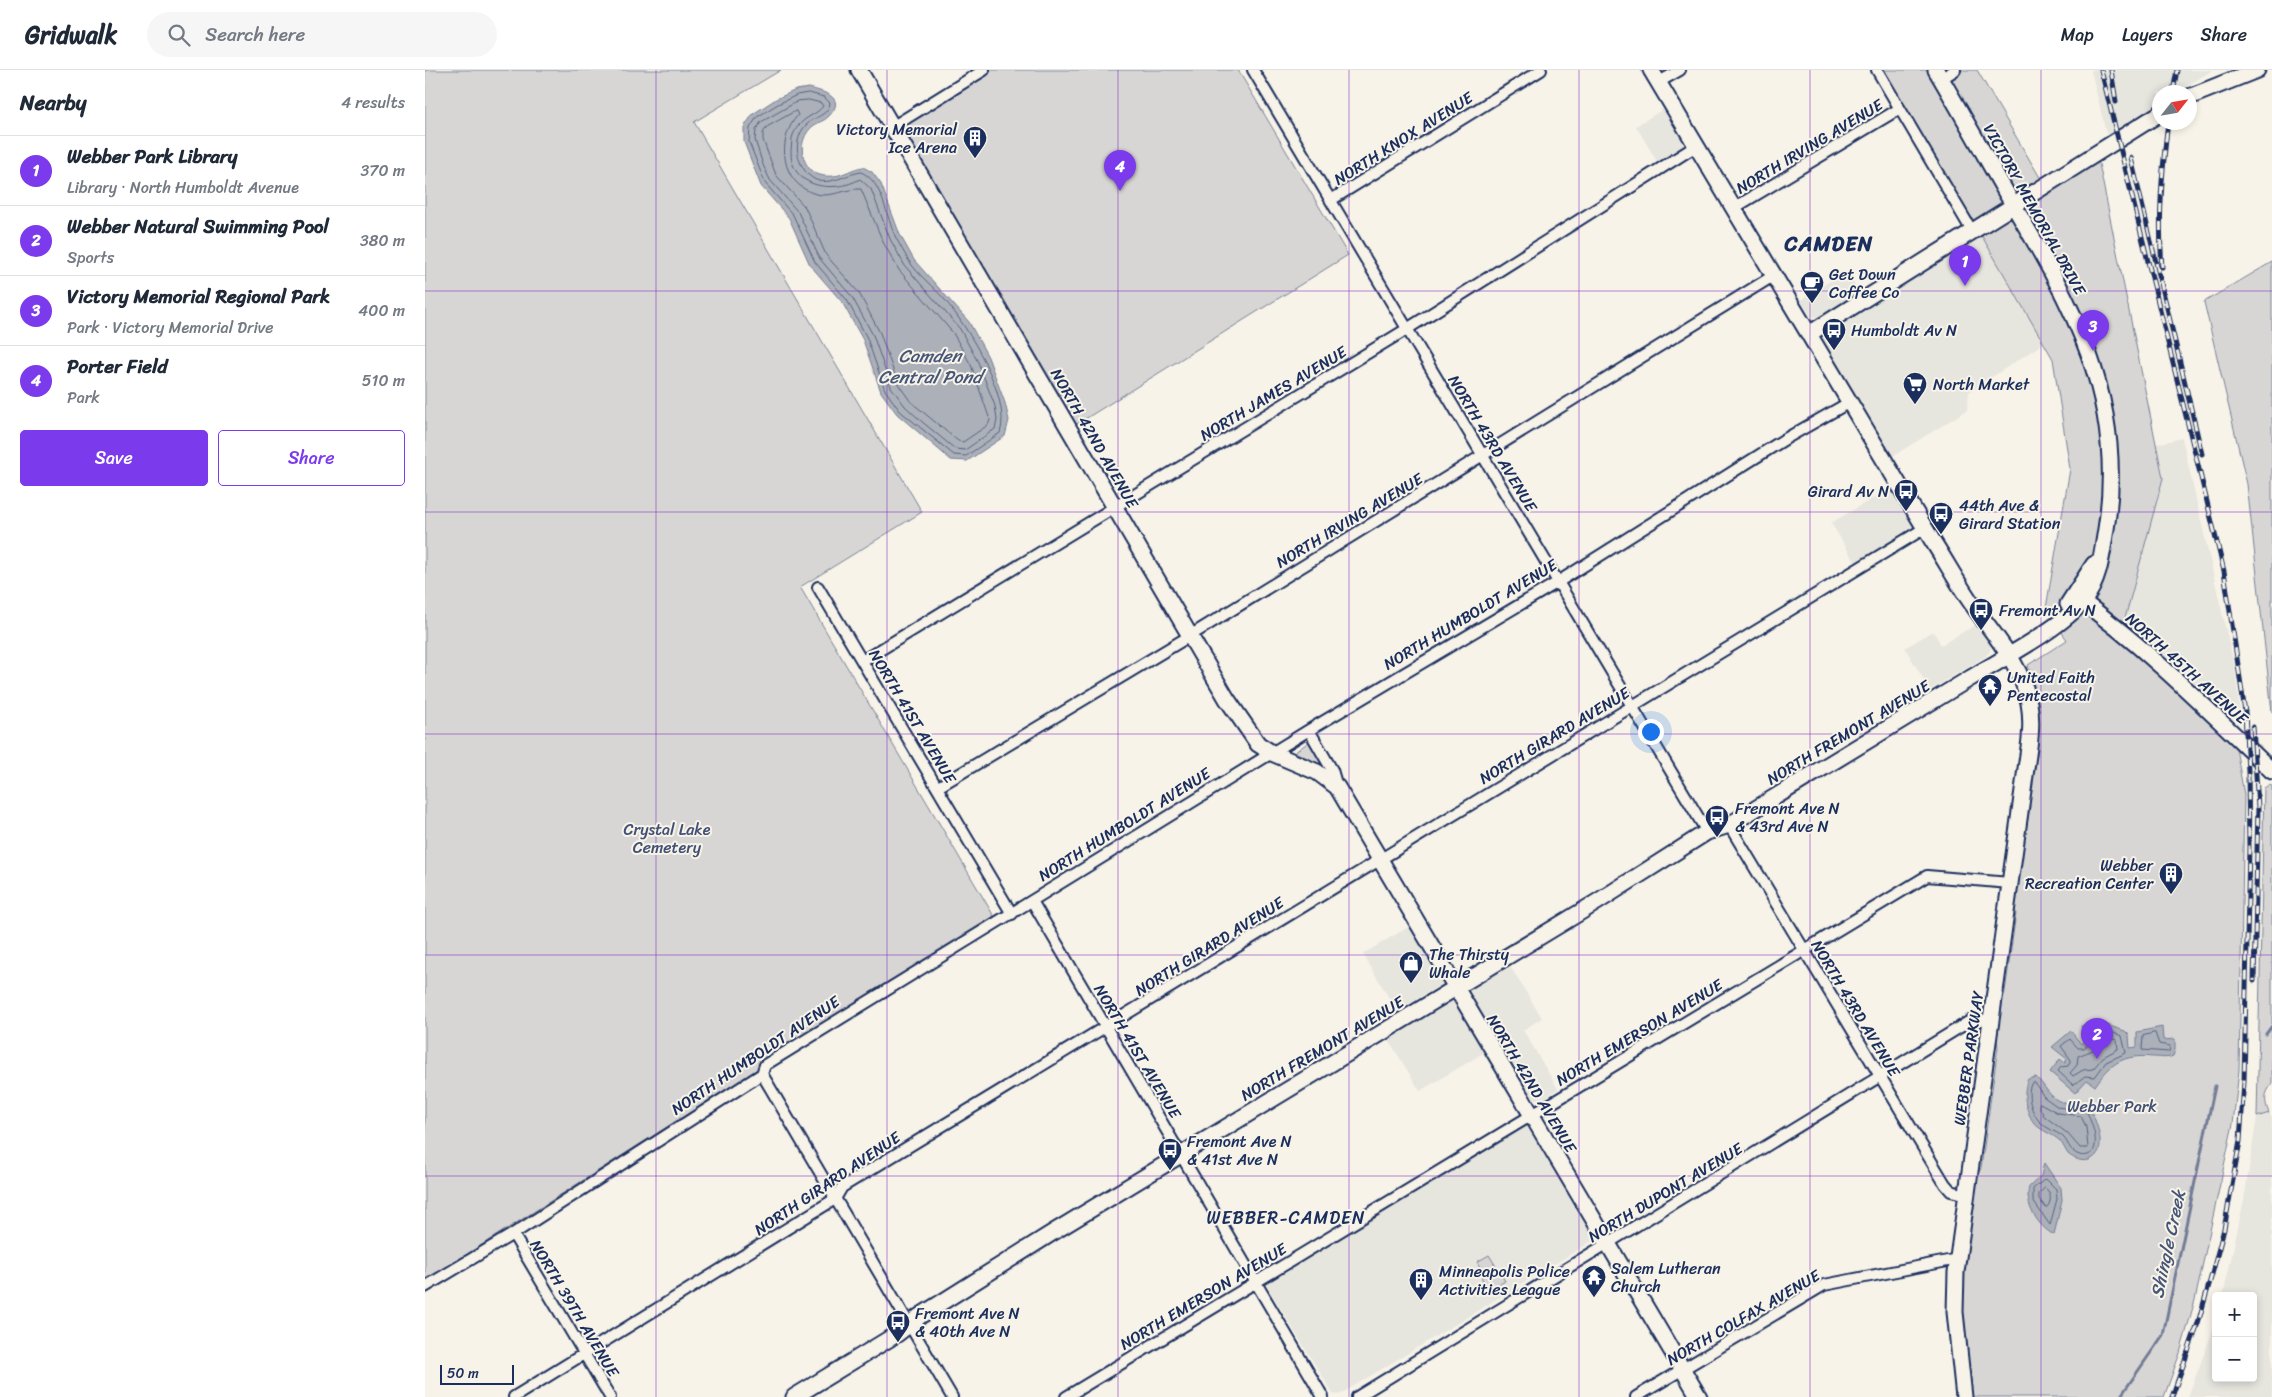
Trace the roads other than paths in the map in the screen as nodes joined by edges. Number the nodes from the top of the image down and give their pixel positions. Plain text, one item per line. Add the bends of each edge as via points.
1 (859, 70) edge
2 (984, 70) edge
3 (1541, 70) edge
4 (1680, 70) edge
5 (1877, 70) edge
6 (1955, 70) edge
7 (2257, 70) edge
8 (1256, 71) edge
9 (1938, 74) edge
10 (1655, 76) edge
11 (2197, 94) edge
12 (1899, 109) junction
13 (2152, 118) edge
14 (892, 127) junction
15 (1697, 146) junction
16 (1331, 200) junction
17 (2014, 205) junction
18 (1734, 208) junction
19 (1972, 231) junction
20 (1773, 276) junction
21 (1407, 329) junction
22 (1809, 334) junction
23 (1850, 402) junction
24 (1483, 456) junction
25 (1115, 507) junction
26 (1925, 528) junction
27 (1558, 582) junction
28 (818, 587) dead end
29 (2078, 598) junction
30 (2051, 627) joint
31 (1190, 634) junction
32 (2008, 654) junction
33 (862, 661) junction
34 (1631, 705) junction
35 (1309, 730) junction
36 (1272, 753) junction
37 (2272, 770) edge
38 (938, 787) junction
39 (1337, 787) junction
40 (1729, 825) junction
41 (1707, 832) junction
42 (1380, 859) junction
43 (2010, 883) junction
44 (1032, 901) junction
45 (1012, 914) junction
46 (1803, 950) junction
47 (1456, 988) junction
48 (1991, 1019) junction
49 (1107, 1027) junction
50 (762, 1074) junction
51 (1880, 1076) junction
52 (1531, 1115) junction
53 (1181, 1154) junction
54 (1967, 1195) junction
55 (835, 1199) junction
56 (513, 1234) junction
57 (1608, 1244) junction
58 (1959, 1259) junction
59 (1255, 1282) junction
60 (425, 1287) edge
61 (909, 1323) junction
62 (585, 1354) junction
63 (1682, 1369) junction
64 (514, 1397) edge
65 (610, 1397) edge
66 (794, 1397) edge
67 (952, 1397) edge
68 (1065, 1397) edge
69 (1323, 1397) edge
70 (1357, 1397) edge
71 (1637, 1397) edge
72 (1699, 1397) edge
73 (1964, 1397) edge

1 - 14 street, NORTH 42ND AVENUE
2 - 14 street
3 - 16 street, NORTH KNOX AVENUE
4 - 10 street
5 - 12 street
6 - 9 street
7 - 11 street
8 - 16 street, NORTH 43RD AVENUE
9 - 17 street, VICTORY MEMORIAL DRIVE
10 - 15 street, WEBBER PARKWAY
12 - 18 street, NORTH IRVING AVENUE
12 - 19 street
13 - 17 street
14 - 25 street, NORTH 42ND AVENUE
15 - 18 street, WEBBER PARKWAY
15 - 21 street, NORTH JAMES AVENUE
16 - 21 street, NORTH 43RD AVENUE
17 - 19 street
17 - 29 street, VICTORY MEMORIAL DRIVE via 2080,329 2102,393 2107,421 2112,481 2103,548 2098,574
18 - 20 street, WEBBER PARKWAY
19 - 22 street
20 - 22 street, WEBBER PARKWAY
20 - 24 street, NORTH IRVING AVENUE
21 - 24 street, NORTH 43RD AVENUE
21 - 25 street, NORTH JAMES AVENUE
22 - 23 street, WEBBER PARKWAY
23 - 26 street, WEBBER PARKWAY
23 - 27 street, NORTH HUMBOLDT AVENUE via 1785,439
24 - 27 street, NORTH 43RD AVENUE
24 - 31 street, NORTH IRVING AVENUE
25 - 31 street, NORTH 42ND AVENUE
25 - 33 street, NORTH JAMES AVENUE
26 - 32 street, WEBBER PARKWAY via 1970,601
26 - 34 street, NORTH GIRARD AVENUE
27 - 34 street, NORTH 43RD AVENUE
27 - 35 street, NORTH HUMBOLDT AVENUE
28 - 33 street, NORTH 41ST AVENUE
29 - 30 street, VICTORY MEMORIAL DRIVE
29 - 37 street, NORTH 45TH AVENUE via 2172,674
30 - 32 street, NORTH FREMONT AVENUE
31 - 36 street, NORTH 42ND AVENUE via 1250,734
31 - 38 street, NORTH IRVING AVENUE
32 - 40 street, NORTH FREMONT AVENUE
32 - 43 street, WEBBER PARKWAY via 2024,686 2030,705 2031,725
33 - 38 street, NORTH 41ST AVENUE
34 - 41 street, NORTH 43RD AVENUE
34 - 42 street, NORTH GIRARD AVENUE
35 - 36 street, NORTH HUMBOLDT AVENUE
35 - 39 street, NORTH 42ND AVENUE via 1332,770
36 - 39 street, NORTH 42ND AVENUE via 1317,772
36 - 44 street, NORTH HUMBOLDT AVENUE
38 - 45 street, NORTH 41ST AVENUE
39 - 42 street, NORTH 42ND AVENUE
40 - 41 street, NORTH FREMONT AVENUE
40 - 46 street, NORTH 43RD AVENUE
41 - 47 street, NORTH FREMONT AVENUE
42 - 47 street, NORTH 42ND AVENUE
42 - 49 street, NORTH GIRARD AVENUE
43 - 46 street, NORTH EMERSON AVENUE via 1927,876
43 - 48 street, WEBBER PARKWAY
44 - 45 street, NORTH HUMBOLDT AVENUE
44 - 49 street, NORTH 41ST AVENUE
45 - 50 street, NORTH HUMBOLDT AVENUE via 765,1065
46 - 51 street, NORTH 43RD AVENUE
46 - 52 street, NORTH EMERSON AVENUE
47 - 52 street, NORTH 42ND AVENUE
47 - 53 street, NORTH FREMONT AVENUE
48 - 51 street, NORTH DUPONT AVENUE via 1970,1021
48 - 54 street, WEBBER PARKWAY
49 - 53 street, NORTH 41ST AVENUE
49 - 55 street, NORTH GIRARD AVENUE via 842,1187
50 - 55 street
50 - 56 street, NORTH HUMBOLDT AVENUE
51 - 54 street, NORTH 43RD AVENUE via 1945,1184 1951,1191
51 - 57 street, NORTH DUPONT AVENUE
52 - 57 street, NORTH 42ND AVENUE
52 - 59 street, NORTH EMERSON AVENUE
53 - 59 street, NORTH 41ST AVENUE
53 - 61 street, NORTH FREMONT AVENUE
54 - 58 street, WEBBER PARKWAY
55 - 61 street
55 - 62 street, NORTH GIRARD AVENUE
56 - 60 street, NORTH HUMBOLDT AVENUE
56 - 62 street, NORTH 39TH AVENUE
57 - 63 street, NORTH 42ND AVENUE
57 - 70 street, NORTH DUPONT AVENUE
58 - 63 street, NORTH COLFAX AVENUE via 1825,1285
58 - 73 street, WEBBER PARKWAY via 1954,1292
59 - 68 street, NORTH EMERSON AVENUE
59 - 69 street, NORTH 41ST AVENUE
61 - 66 street, NORTH FREMONT AVENUE via 897,1334
61 - 67 street
62 - 64 street, NORTH GIRARD AVENUE
62 - 65 street, NORTH 39TH AVENUE
63 - 71 street, NORTH COLFAX AVENUE
63 - 72 street, NORTH 42ND AVENUE

